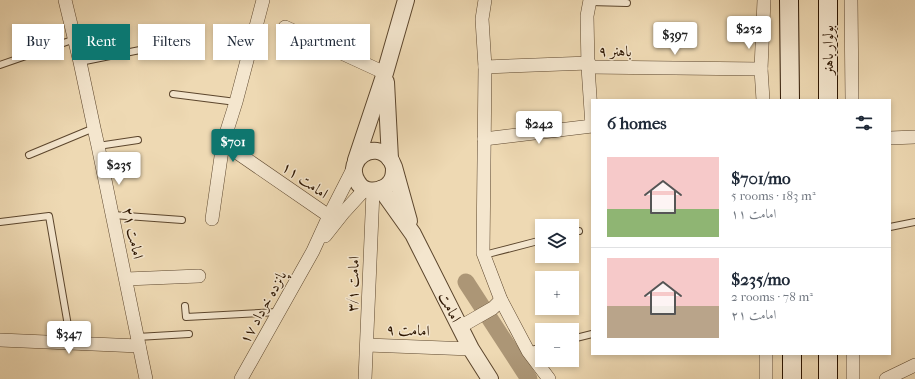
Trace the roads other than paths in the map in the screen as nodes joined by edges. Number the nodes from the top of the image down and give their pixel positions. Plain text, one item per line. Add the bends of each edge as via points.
1 (65, 0) edge
2 (263, 0) edge
3 (406, 0) edge
4 (485, 0) edge
5 (764, 0) edge
6 (789, 0) edge
7 (828, 0) edge
8 (851, 0) edge
9 (590, 1) edge
10 (627, 3) dead end
11 (72, 27) edge
12 (72, 40) edge
13 (138, 50) edge
14 (357, 60) edge
15 (80, 62) joint
16 (0, 65) edge
17 (588, 65) junction
18 (485, 68) junction
19 (761, 69) junction
20 (386, 73) junction
21 (172, 94) dead end
22 (763, 99) edge
23 (790, 99) edge
24 (828, 99) edge
25 (852, 99) edge
26 (236, 102) junction
27 (591, 111) edge
28 (591, 126) edge
29 (94, 128) junction
30 (915, 137) edge
31 (891, 138) edge
32 (484, 139) junction
33 (138, 140) dead end
34 (223, 143) junction
35 (98, 146) junction
36 (29, 155) dead end
37 (392, 163) junction
38 (355, 164) junction
39 (373, 190) junction
40 (113, 216) junction
41 (329, 216) junction
42 (212, 219) dead end
43 (182, 220) dead end
44 (0, 222) edge
45 (915, 222) edge
46 (891, 227) edge
47 (413, 234) junction
48 (535, 242) edge
49 (313, 251) junction
50 (484, 255) junction
51 (199, 276) dead end
52 (126, 279) junction
53 (497, 304) junction
54 (185, 306) dead end
55 (278, 312) junction
56 (460, 328) junction
57 (189, 334) dead end
58 (591, 334) edge
59 (579, 337) edge
60 (0, 340) edge
61 (138, 341) junction
62 (71, 343) junction
63 (367, 345) junction
64 (471, 349) junction
65 (535, 350) edge
66 (528, 351) junction
67 (766, 355) edge
68 (792, 355) edge
69 (828, 355) edge
70 (853, 355) edge
71 (915, 365) edge
72 (146, 379) edge
73 (241, 379) edge
74 (365, 379) edge
75 (490, 379) edge
76 (549, 379) edge
77 (766, 379) edge
78 (792, 379) edge
79 (828, 379) edge
80 (852, 379) edge
81 (886, 379) edge

1 - 11 street, امامت ۲۱
2 - 26 street
3 - 20 street, امامت
4 - 18 street via 482,19
5 - 19 street
6 - 23 main road
7 - 24 main road, بولوار باهنر
8 - 25 street
9 - 10 lane
9 - 17 street via 587,16
12 - 16 lane
13 - 15 lane
14 - 20 street
15 - 29 street, امامت ۲۱
17 - 18 street, باهنر ۹
17 - 19 street, باهنر ۹
17 - 27 street
18 - 32 street
19 - 22 street
20 - 37 street, امامت
20 - 38 street, امامت
21 - 26 lane
26 - 34 street
28 - 32 street
29 - 35 street, امامت ۲۱
29 - 36 lane
30 - 31 street
32 - 50 street
33 - 35 lane
34 - 41 street, امامت ۱۱
34 - 42 street
35 - 40 street, امامت ۲۱
37 - 38 street via 382,152 373,150 363,153
37 - 39 street via 393,176 389,184
37 - 47 street, امامت
38 - 39 street via 354,177 358,184
38 - 41 street, پانزده خرداد ۱۷
39 - 47 street, امامت
39 - 49 street, پانزده خرداد ۱۷ via 344,212
39 - 63 street, امامت ۳/۱
40 - 43 lane
40 - 52 street, امامت ۲۱
41 - 49 street, پانزده خرداد ۱۷
44 - 62 lane via 49,216
45 - 46 lane
47 - 56 street, امامت
48 - 50 lane
49 - 55 street, پانزده خرداد ۱۷
50 - 53 street
51 - 52 street
52 - 61 street, امامت ۲۱
53 - 56 street
53 - 66 street
54 - 55 lane via 186,317
55 - 73 street, پانزده خرداد ۱۷
56 - 64 street, امامت
57 - 61 lane
58 - 59 lane
60 - 62 street
61 - 62 street
61 - 72 street, امامت ۲۱
63 - 64 street, امامت ۹
63 - 74 street, امامت ۳/۱
64 - 75 street, امامت
65 - 66 lane
66 - 76 street
67 - 77 street
68 - 78 main road
69 - 79 main road
70 - 80 street
71 - 81 street

